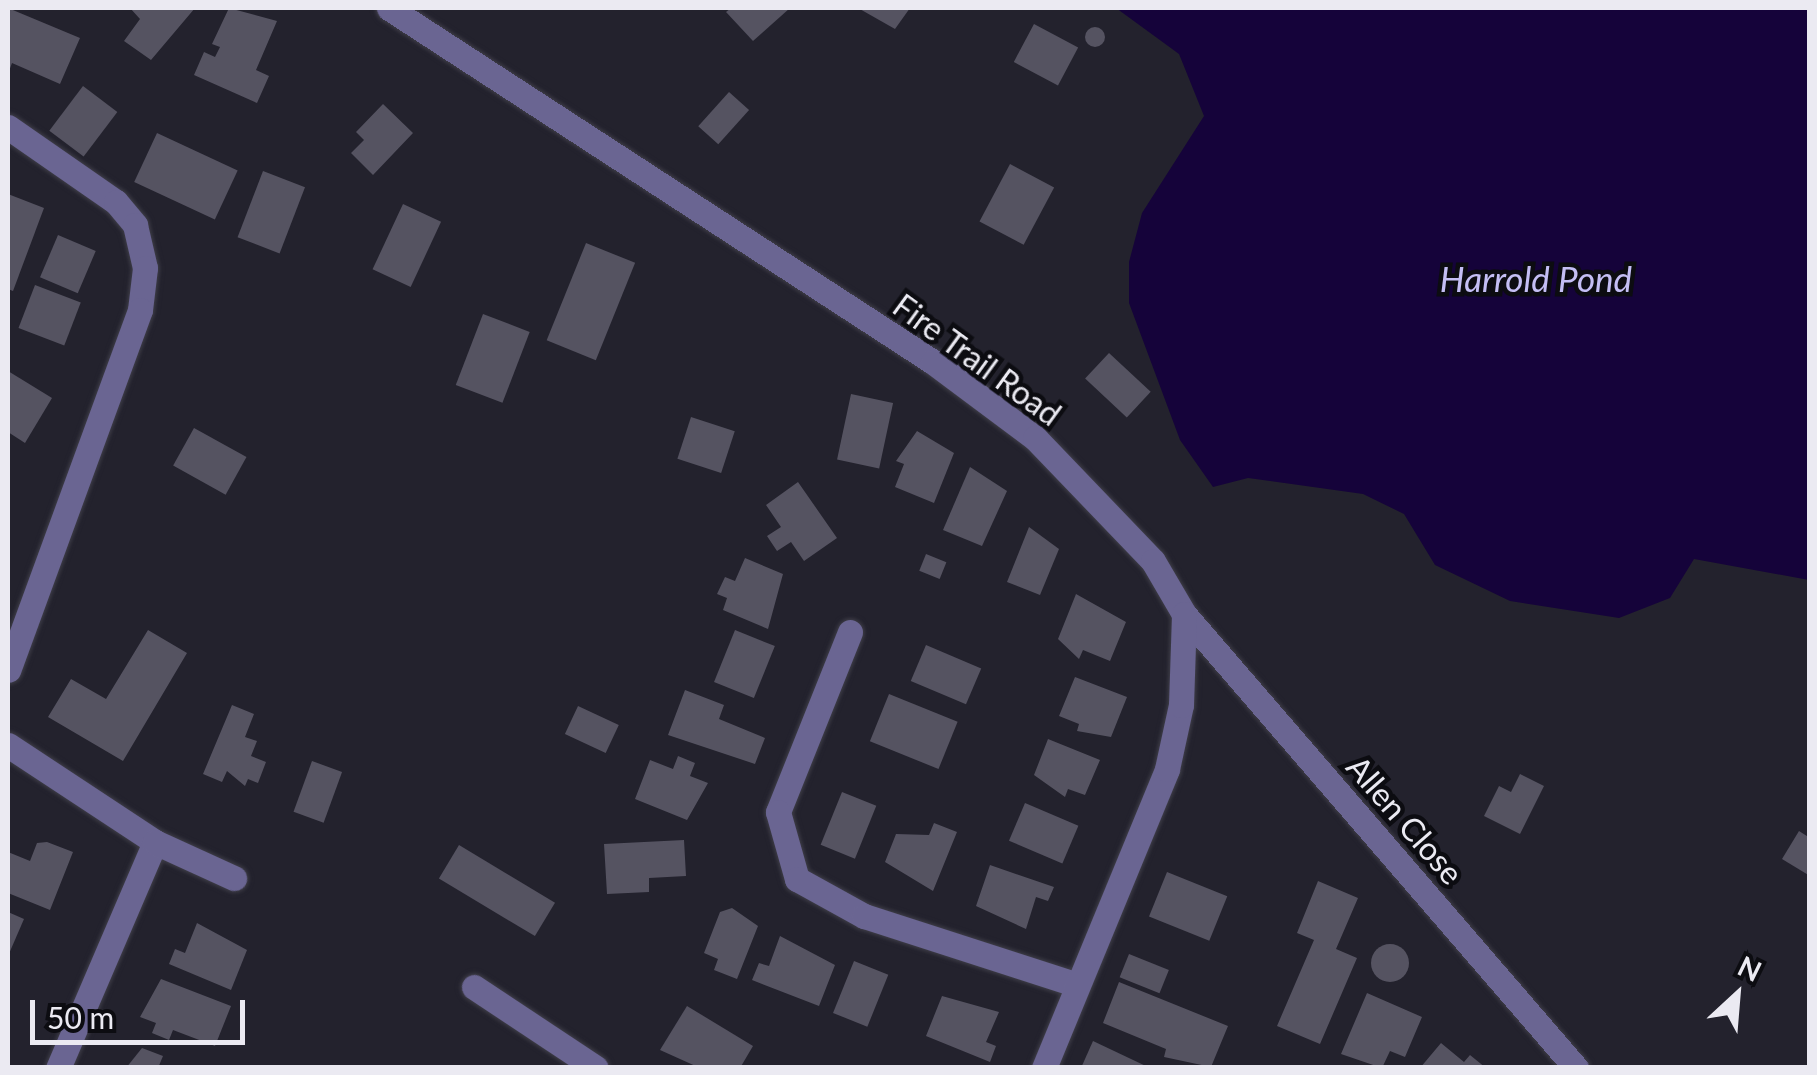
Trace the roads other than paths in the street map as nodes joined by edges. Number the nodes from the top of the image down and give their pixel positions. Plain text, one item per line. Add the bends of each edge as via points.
1 (389, 8) edge
2 (8, 127) edge
3 (1184, 614) junction
4 (850, 632) dead end
5 (8, 670) edge
6 (8, 745) edge
7 (155, 842) junction
8 (234, 878) dead end
9 (1077, 986) junction
10 (474, 987) dead end
11 (58, 1068) edge
12 (596, 1068) edge
13 (1044, 1068) edge
14 (1576, 1068) edge

1 - 3 street, Fire Trail Road via 933,362 1035,438 1153,561
2 - 5 street via 116,202 135,224 145,268 140,310
3 - 9 street via 1181,705 1167,769
3 - 14 street, Allen Close
4 - 9 street via 778,812 796,878 864,916
6 - 7 street
7 - 8 street
7 - 11 street
9 - 13 street
10 - 12 street

